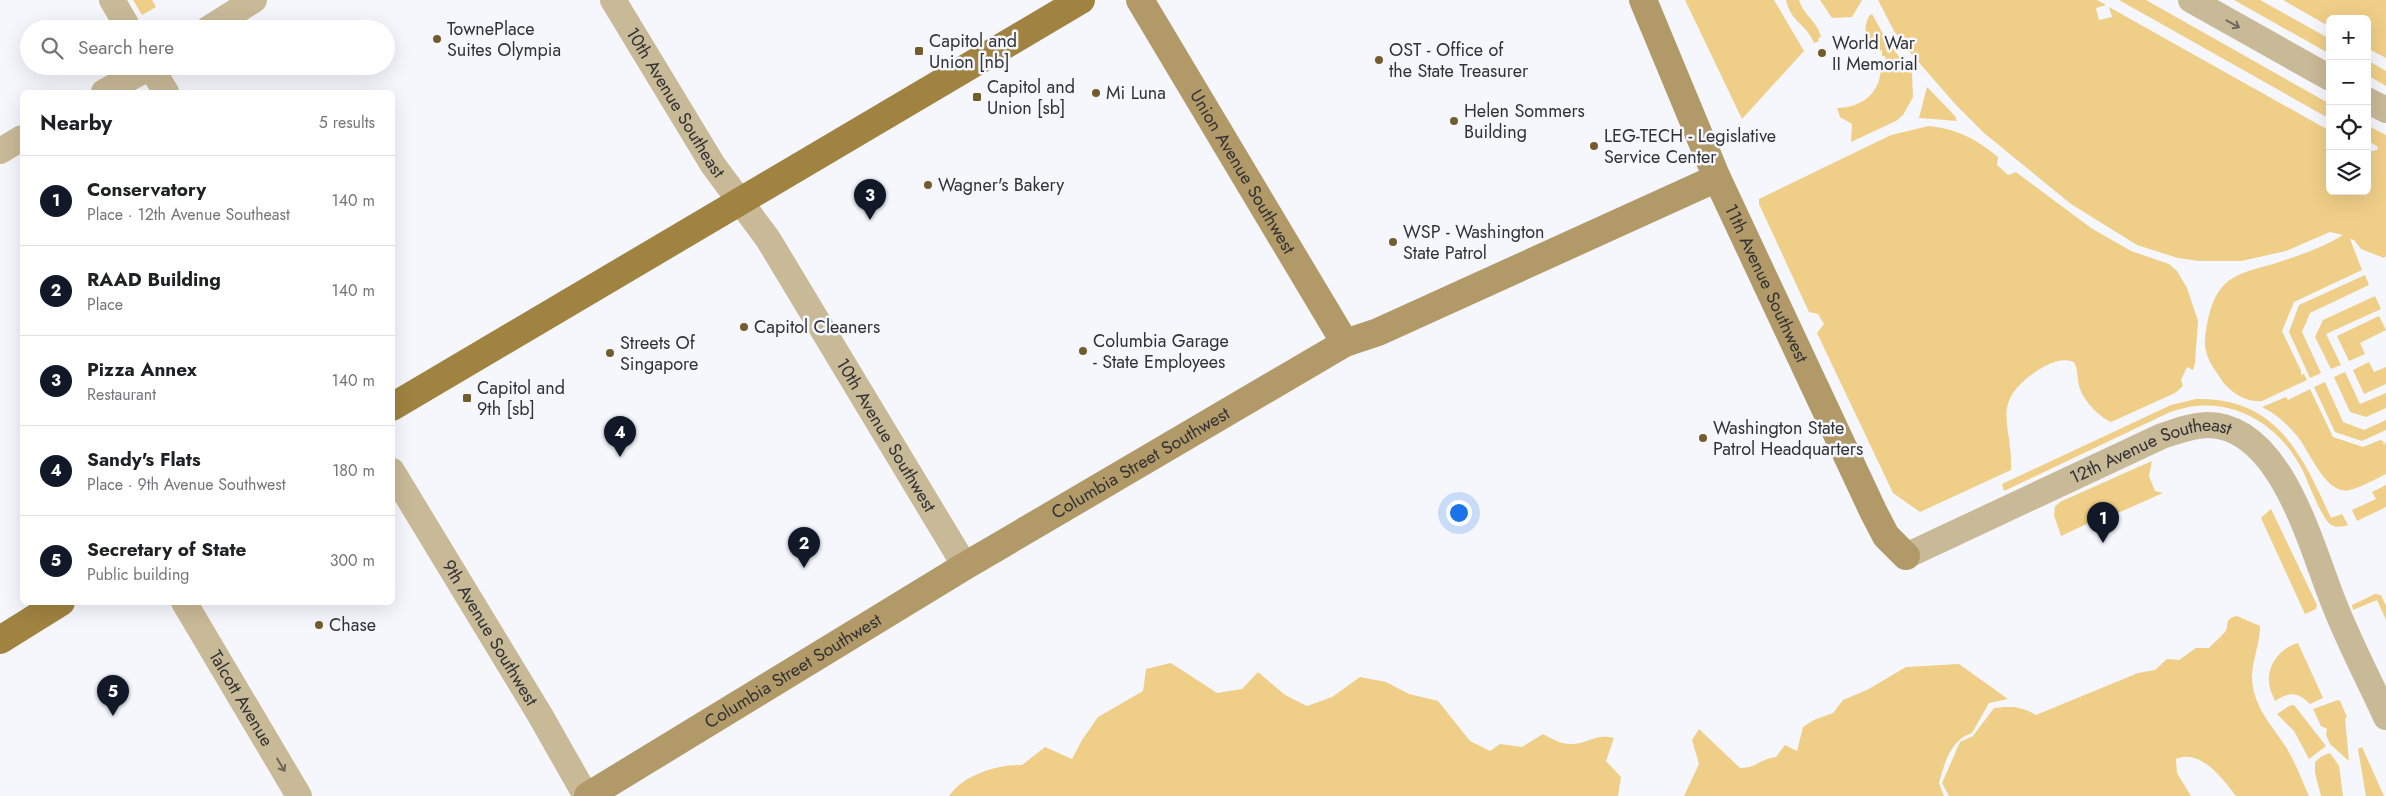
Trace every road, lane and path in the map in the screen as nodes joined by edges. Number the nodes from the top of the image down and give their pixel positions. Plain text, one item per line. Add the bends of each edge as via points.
1 (112, 0) edge
2 (254, 0) edge
3 (613, 0) edge
4 (1081, 0) edge
5 (1140, 0) edge
6 (1643, 0) edge
7 (2191, 0) edge
8 (124, 20) edge
9 (222, 20) edge
10 (135, 75) edge
11 (156, 75) edge
12 (2326, 76) edge
13 (108, 90) edge
14 (165, 90) edge
15 (2371, 102) edge
16 (2386, 110) edge
17 (20, 139) edge
18 (0, 151) edge
19 (1717, 178) junction
20 (740, 203) junction
21 (1345, 343) junction
22 (395, 404) edge
23 (395, 476) edge
24 (1906, 556) joint
25 (965, 566) junction
26 (56, 605) edge
27 (186, 605) edge
28 (0, 640) edge
29 (2386, 717) edge
30 (299, 796) edge
31 (587, 796) edge

1 - 8 street
2 - 9 street
3 - 20 street, 10th Avenue Southeast via 713,165
4 - 20 main road
5 - 21 street, Union Avenue Southwest
6 - 19 street, 11th Avenue Southwest
7 -> 12 street
10 - 13 street
11 - 14 street
15 - 16 street
17 - 18 street
19 - 21 street, Columbia Street Southwest via 1378,332
19 - 24 street, 11th Avenue Southwest via 1873,511 1886,536
20 - 22 main road
20 - 25 street, 10th Avenue Southwest via 773,248
21 - 25 street, Columbia Street Southwest
23 - 31 street, 9th Avenue Southwest
24 - 29 street, 12th Avenue Southeast via 2162,436 2208,425 2229,430 2249,439 2276,469
25 - 31 street, Columbia Street Southwest
26 - 28 main road
27 -> 30 street, Talcott Avenue

